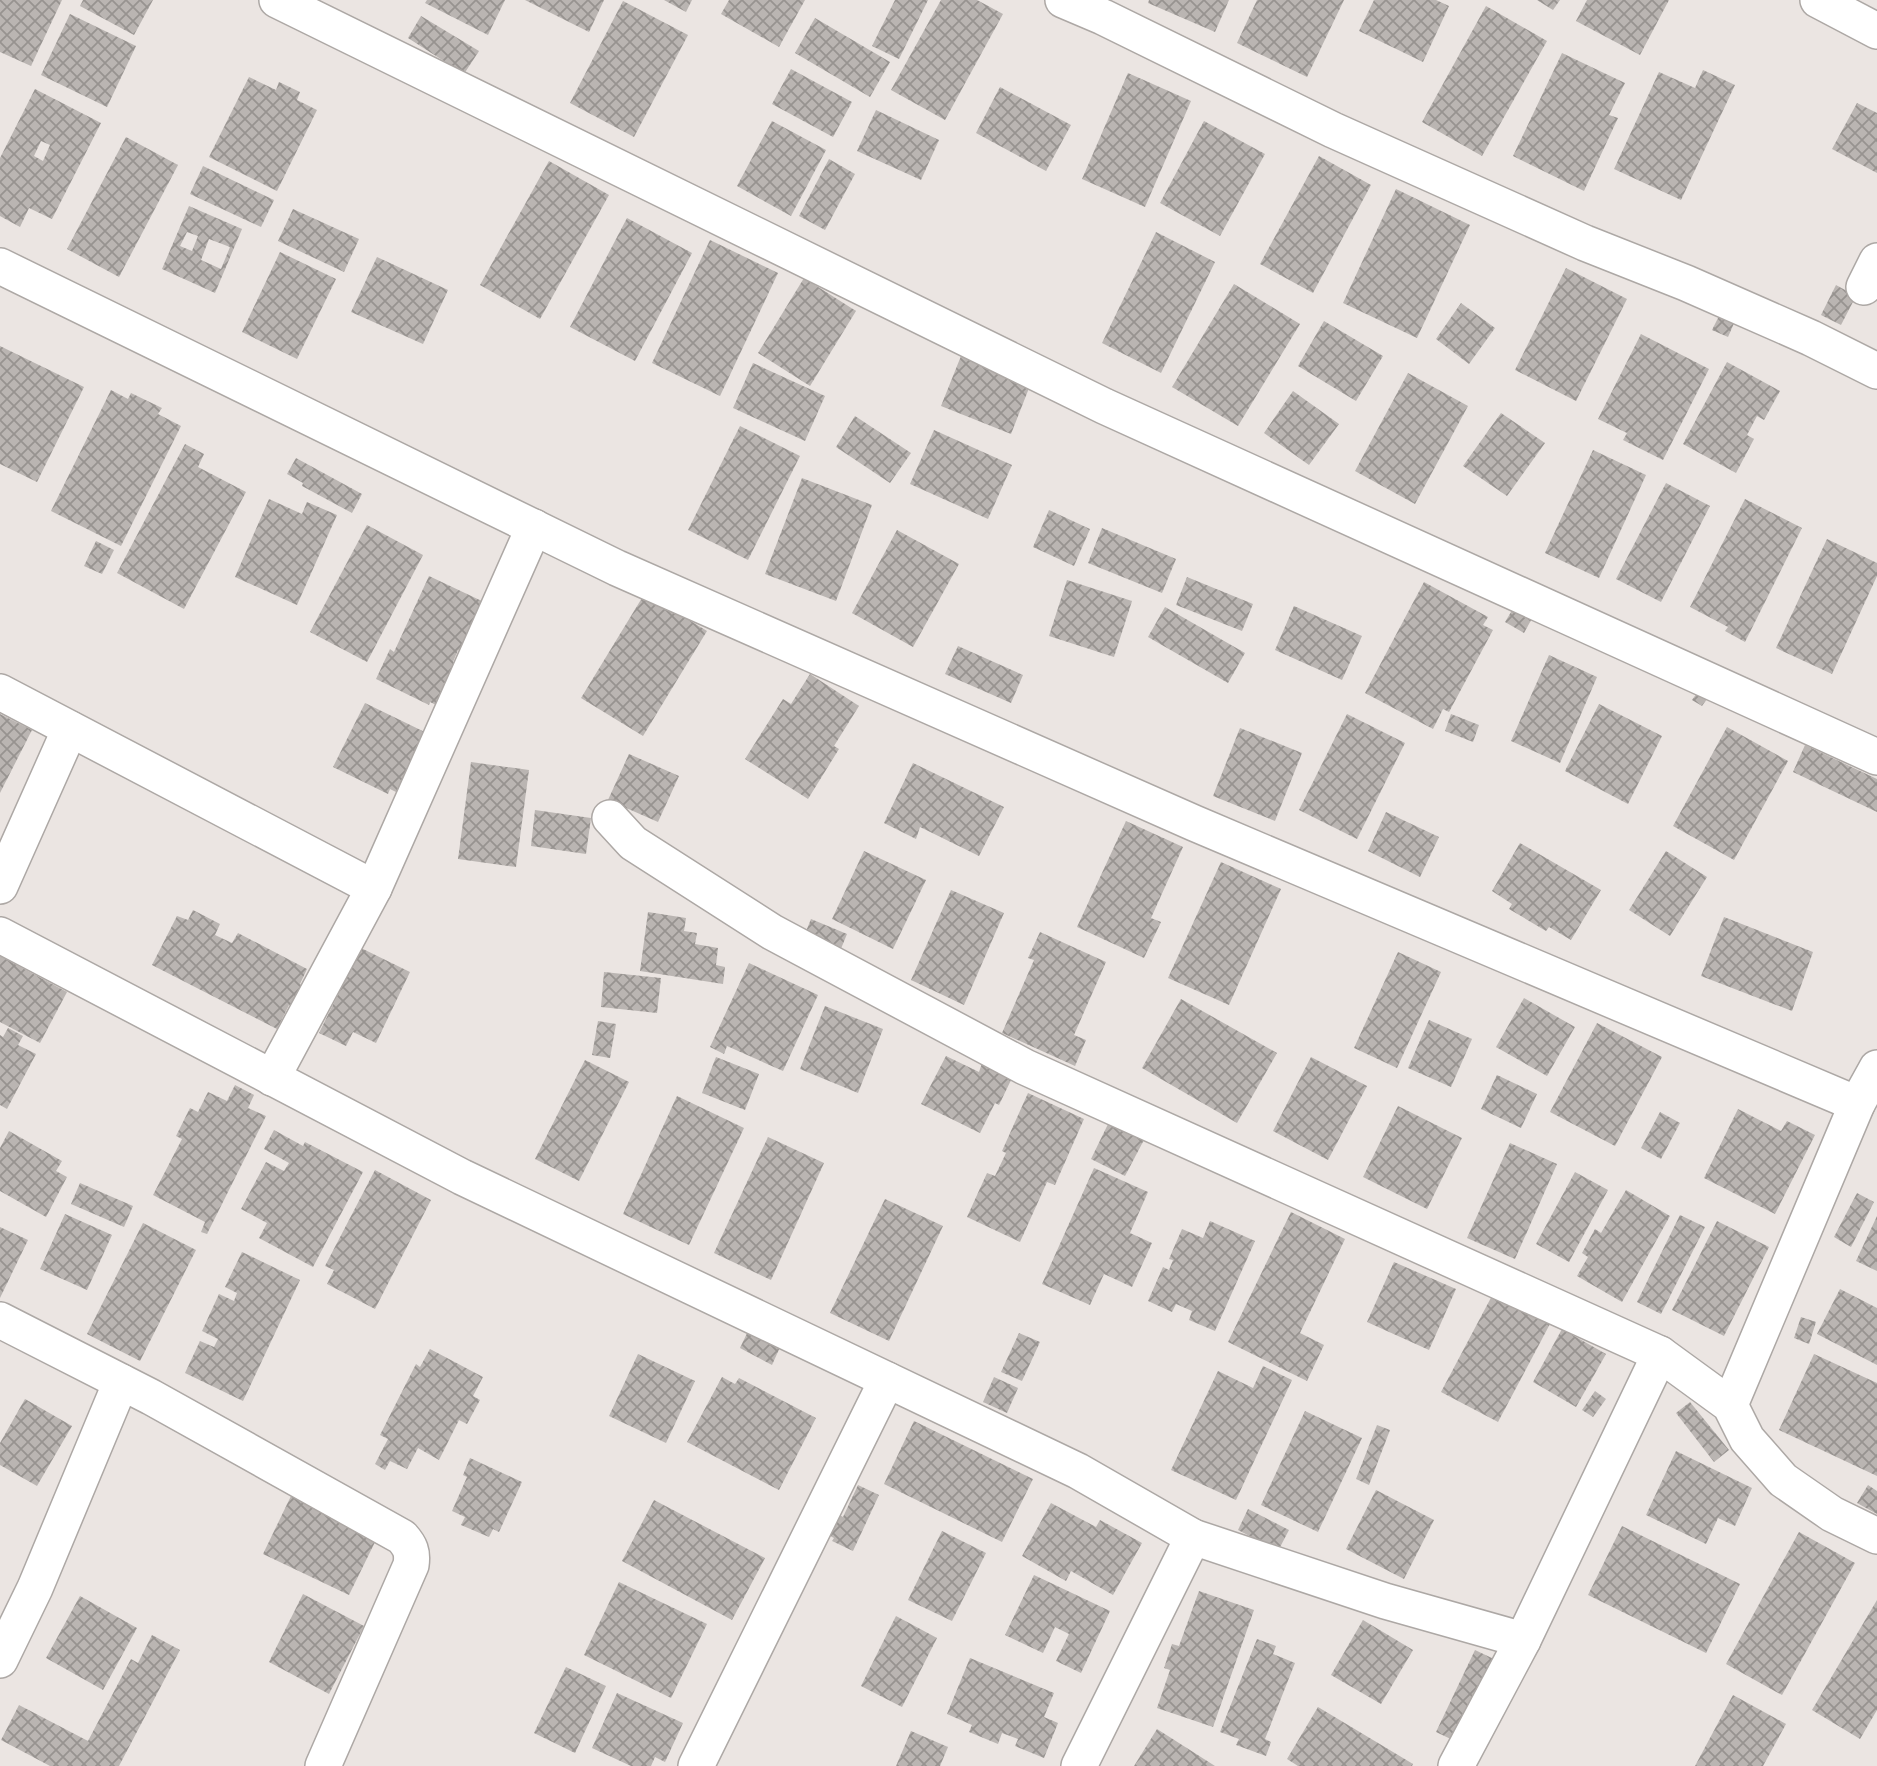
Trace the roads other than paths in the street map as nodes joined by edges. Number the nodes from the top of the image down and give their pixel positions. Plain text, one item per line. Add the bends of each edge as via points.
1 (277, 0) edge
2 (1063, 0) edge
3 (1818, 0) edge
4 (1877, 31) edge
5 (0, 266) edge
6 (1877, 370) edge
7 (534, 527) junction
8 (0, 692) edge
9 (70, 729) junction
10 (1877, 757) edge
11 (610, 818) dead end
12 (0, 886) edge
13 (374, 888) junction
14 (0, 935) edge
15 (272, 1077) junction
16 (1868, 1094) edge
17 (0, 1320) edge
18 (1660, 1354) junction
19 (887, 1380) junction
20 (121, 1382) junction
21 (1730, 1405) junction
22 (1877, 1536) edge
23 (1193, 1537) junction
24 (1523, 1640) junction
25 (0, 1660) edge
26 (323, 1766) edge
27 (696, 1766) edge
28 (1079, 1766) edge
29 (1456, 1766) edge

1 - 10 street via 1104,406
2 - 6 street via 1333,130
3 - 4 street
5 - 7 street
7 - 13 street
7 - 16 street via 1194,823
8 - 9 street
9 - 12 street
9 - 13 street
11 - 18 street via 633,843 772,932 1025,1067
13 - 15 street
14 - 15 street
15 - 19 street via 462,1177
16 - 21 street
17 - 20 street
18 - 21 street
18 - 24 street
19 - 23 street via 1078,1471
19 - 27 street
20 - 25 street
20 - 26 street via 410,1545 411,1564
21 - 22 street via 1747,1439 1783,1480 1832,1514
23 - 24 street via 1385,1601
23 - 28 street
24 - 29 street

